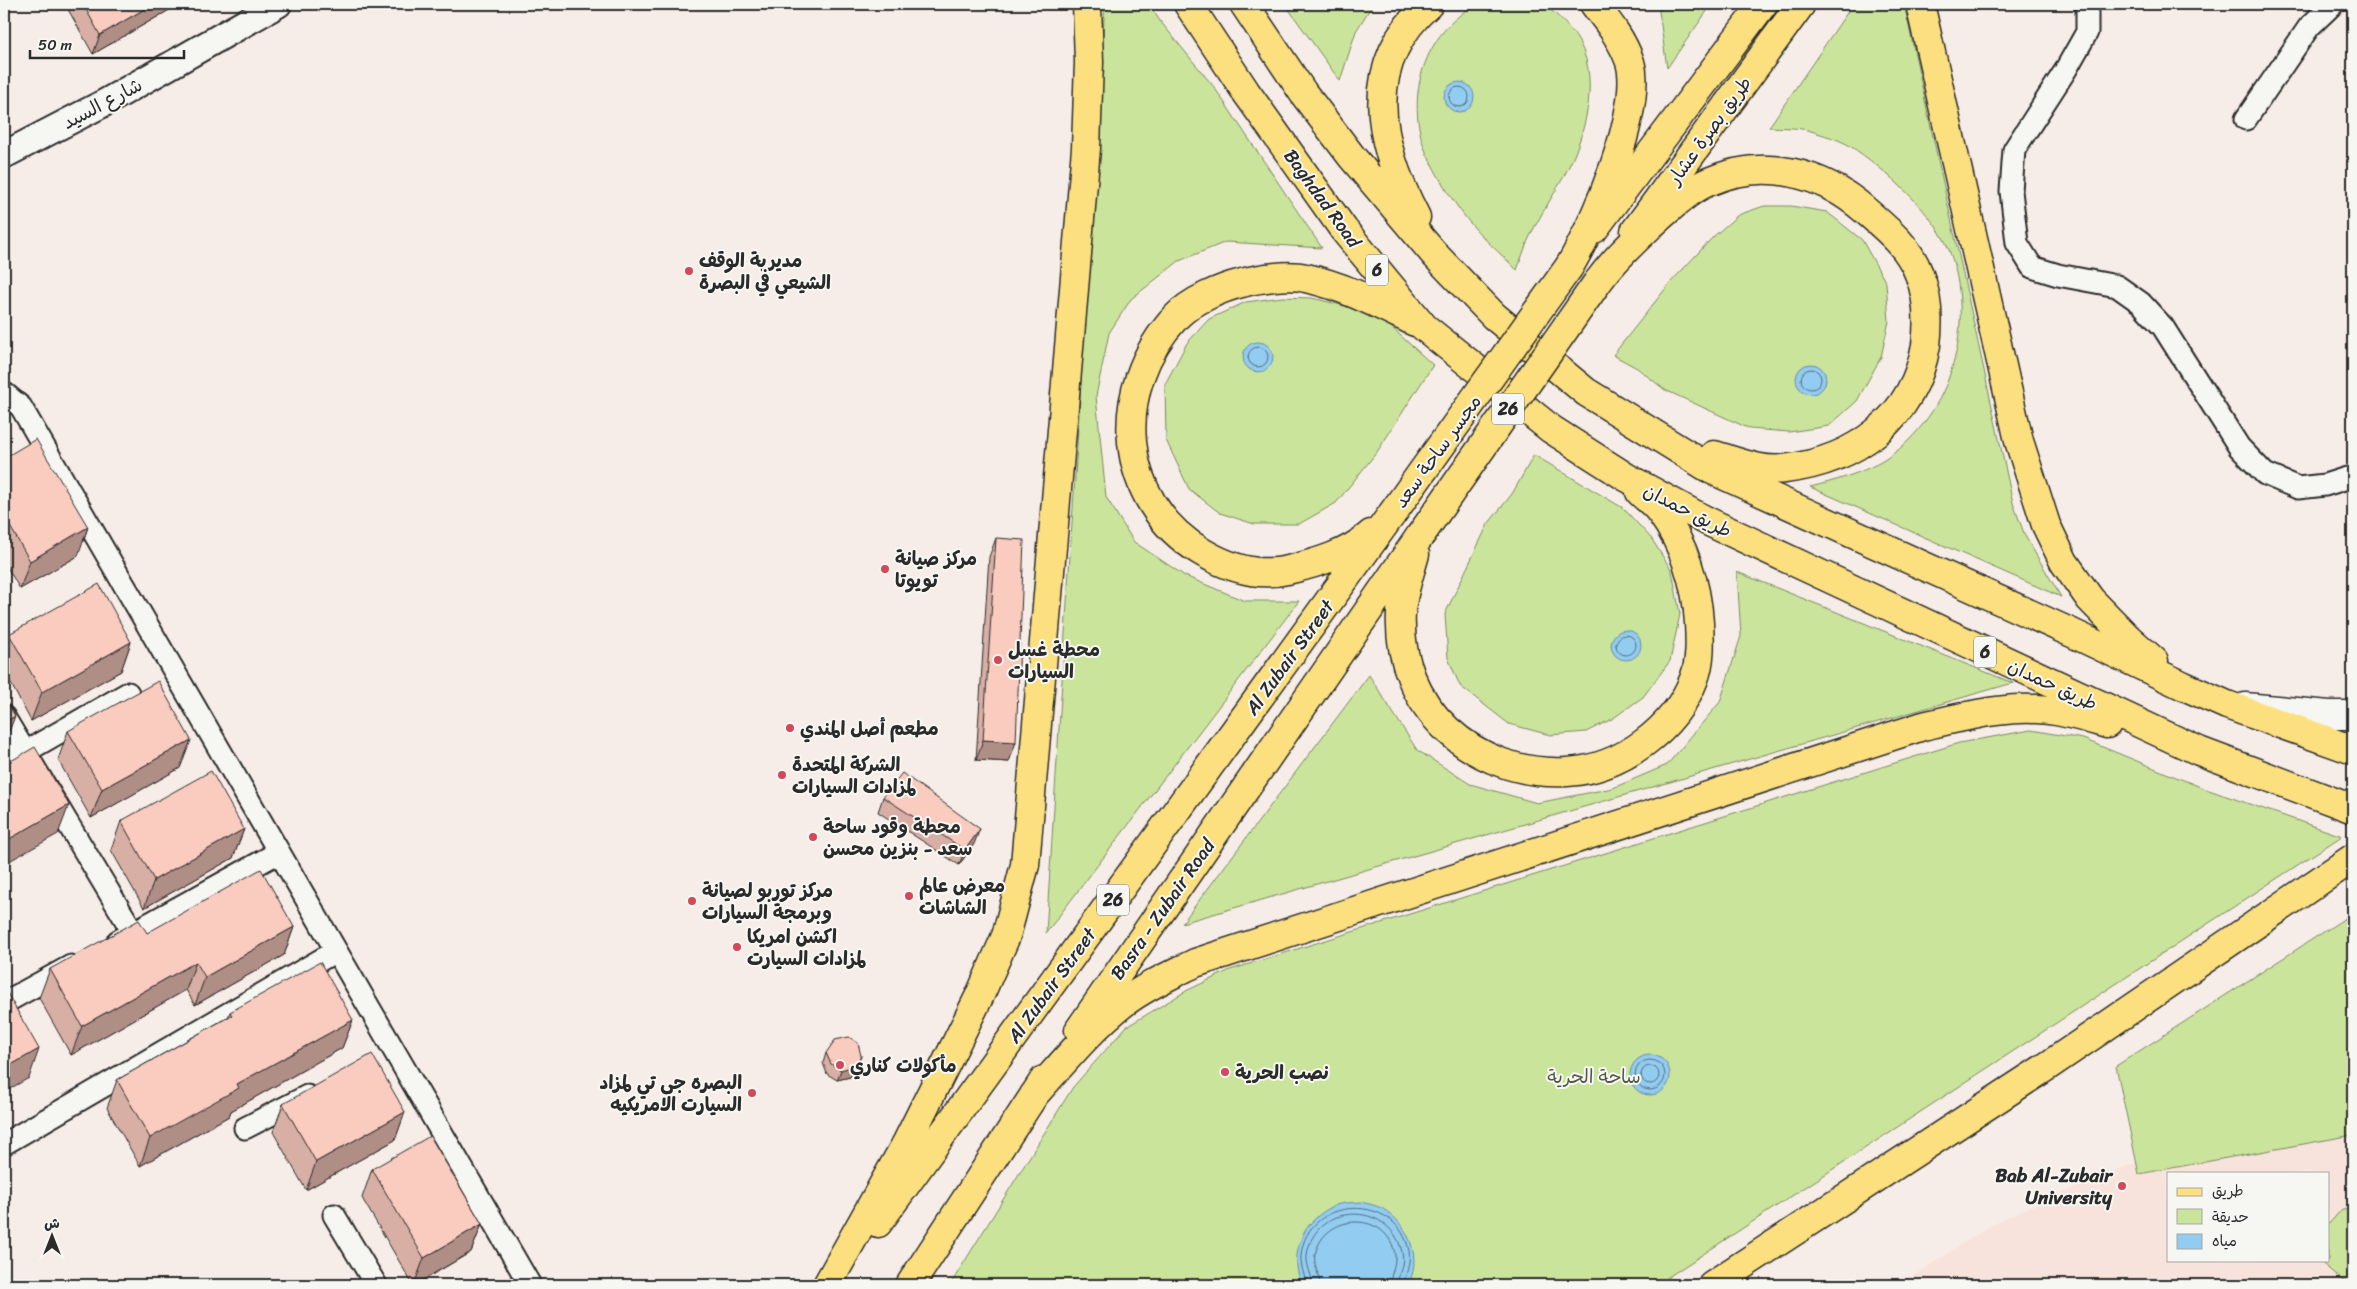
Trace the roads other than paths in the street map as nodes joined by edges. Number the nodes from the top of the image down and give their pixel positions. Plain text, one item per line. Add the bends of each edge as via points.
1 (278, 4) edge
2 (1087, 4) edge
3 (1188, 4) edge
4 (1244, 4) edge
5 (1429, 4) edge
6 (1594, 4) edge
7 (1763, 4) edge
8 (1801, 4) edge
9 (1920, 4) edge
10 (2087, 4) edge
11 (2333, 4) edge
12 (2246, 119) dead end
13 (4, 155) edge
14 (1585, 241) junction
15 (1436, 256) junction
16 (1617, 257) junction
17 (1424, 327) junction
18 (4, 393) edge
19 (1651, 434) junction
20 (1626, 477) junction
21 (2353, 480) edge
22 (1392, 514) junction
23 (1420, 536) junction
24 (2184, 686) junction
25 (128, 693) dead end
26 (2228, 705) junction
27 (2353, 715) edge
28 (4, 717) edge
29 (2353, 750) edge
30 (2199, 751) junction
31 (24, 752) junction
32 (4, 764) edge
33 (2353, 809) edge
34 (279, 852) junction
35 (2353, 858) edge
36 (133, 932) junction
37 (336, 951) junction
38 (6, 996) edge
39 (324, 1087) edge
40 (1034, 1095) junction
41 (244, 1128) dead end
42 (4, 1144) edge
43 (334, 1215) dead end
44 (376, 1285) edge
45 (530, 1285) edge
46 (827, 1285) edge
47 (833, 1285) edge
48 (910, 1285) edge
49 (1712, 1285) edge

1 - 13 street, شارع السيد via 106,102
2 - 46 main road via 1086,148 1025,865 1006,936 980,995 907,1142
3 - 17 main road, Baghdad Road / 6 via 1344,230
4 - 15 main road via 1304,94 1352,157
5 - 15 main road via 1406,27 1393,49 1384,77 1382,109 1388,151 1399,183
6 - 14 main road via 1616,31 1630,63 1632,94 1613,172
7 - 14 main road
8 - 16 main road, طريق بصرة عشار
9 - 24 main road via 2019,441 2046,524 2064,562 2090,599 2128,638
10 - 21 street via 2087,32 2014,150 2011,191 2017,243 2032,267 2117,286 2141,304 2163,327 2239,447 2265,474 2298,488 2347,478
11 - 12 street via 2309,27
14 - 22 main road, مجسر ساحة سعد / 26, bridge
15 - 19 main road via 1494,316 1586,392
16 - 19 main road via 1672,206 1707,182 1738,172 1774,169 1801,174 1826,184 1852,199 1873,217 1908,251 1920,274 1927,303 1923,363 1914,386 1900,409 1879,430 1850,451 1822,462 1782,469 1747,465 1688,449
16 - 23 main road, مجسر ساحة سعد / 26, bridge
17 - 20 main road, Baghdad Road / 6 via 1551,429
17 - 22 main road via 1359,295 1305,278 1258,278 1218,289 1177,316 1154,348 1142,371 1130,420 1133,459 1146,494 1167,524 1187,543 1240,570 1274,573 1317,563 1367,538
18 - 34 street via 21,407 110,579
19 - 24 main road via 1712,470
20 - 23 main road via 1661,513 1687,562 1696,591 1700,644 1694,678 1678,711 1660,731 1638,747 1602,765 1567,772 1526,770 1495,761 1461,743 1437,721 1414,686 1402,648 1401,612
20 - 30 main road, طريق حمدان / 6 via 1707,521
22 - 47 main road, Al Zubair Street / 26
23 - 40 main road, Basra - Zubair Road / 26
24 - 26 main road
25 - 31 street
26 - 27 main road
26 - 29 main road
28 - 31 street
30 - 33 main road, طريق حمدان / 6
30 - 40 main road via 2064,712 2024,708 1923,726 1195,963 1125,1002 1087,1037
31 - 32 street
31 - 36 street
34 - 36 street
34 - 37 street
35 - 49 main road via 2049,1065
36 - 38 street
37 - 42 street
37 - 45 street via 385,1056
39 - 41 street
40 - 48 main road, Basra - Zubair Road / 26
43 - 44 street

